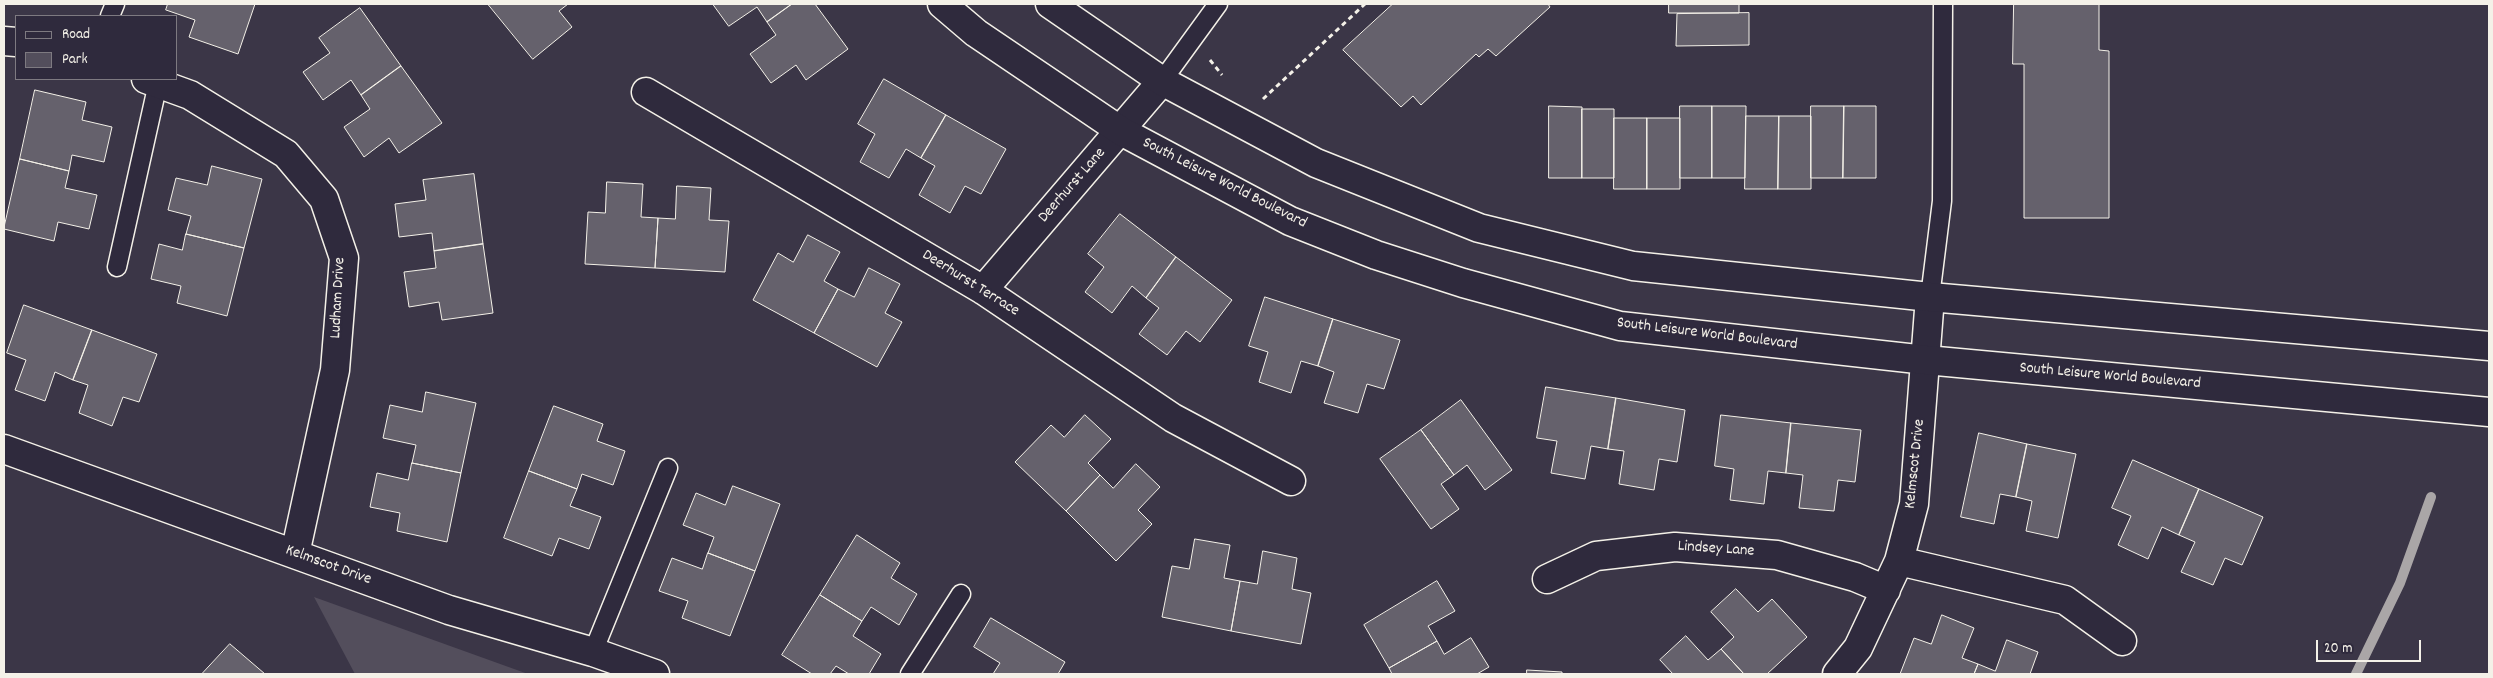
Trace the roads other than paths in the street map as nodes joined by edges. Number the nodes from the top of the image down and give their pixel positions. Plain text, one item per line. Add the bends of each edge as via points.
1 (942, 4) edge
2 (1050, 4) edge
3 (1218, 4) edge
4 (1943, 4) edge
5 (152, 81) edge
6 (1162, 81) junction
7 (646, 92) dead end
8 (1121, 131) junction
9 (117, 268) dead end
10 (983, 290) junction
11 (1930, 297) junction
12 (2489, 346) edge
13 (1926, 360) junction
14 (2489, 412) edge
15 (4, 449) edge
16 (668, 468) dead end
17 (1291, 481) dead end
18 (295, 554) junction
19 (1899, 561) junction
20 (1547, 579) dead end
21 (1886, 590) junction
22 (961, 594) dead end
23 (2122, 641) dead end
24 (593, 652) junction
25 (655, 674) edge
26 (910, 674) edge
27 (1837, 674) edge

1 - 8 street, South Leisure World Boulevard via 976,34
2 - 6 street
3 - 6 lane
4 - 11 lane via 1942,201
5 - 9 lane
5 - 18 street, Ludham Drive via 190,95 286,154 324,200 344,258 335,370
6 - 8 street, Deerhurst Lane
6 - 11 street via 1316,163 1479,228 1633,266
7 - 10 street, Deerhurst Terrace
8 - 10 street, Deerhurst Lane
8 - 13 street, South Leisure World Boulevard via 1290,221 1376,255 1463,283 1620,326
10 - 17 street, Deerhurst Terrace via 1173,418
11 - 12 street
11 - 13 street, Kelmscot Drive
13 - 14 street, South Leisure World Boulevard
13 - 19 street, Kelmscot Drive via 1914,504
15 - 18 street, Kelmscot Drive
16 - 24 lane
18 - 24 street, Kelmscot Drive via 449,610
19 - 21 street, Kelmscot Drive
19 - 23 street via 2065,600
20 - 21 street, Lindsey Lane via 1596,556 1675,547 1777,555 1855,577
21 - 27 street, Kelmscot Drive via 1858,648
22 - 26 lane
24 - 25 street, Kelmscot Drive

